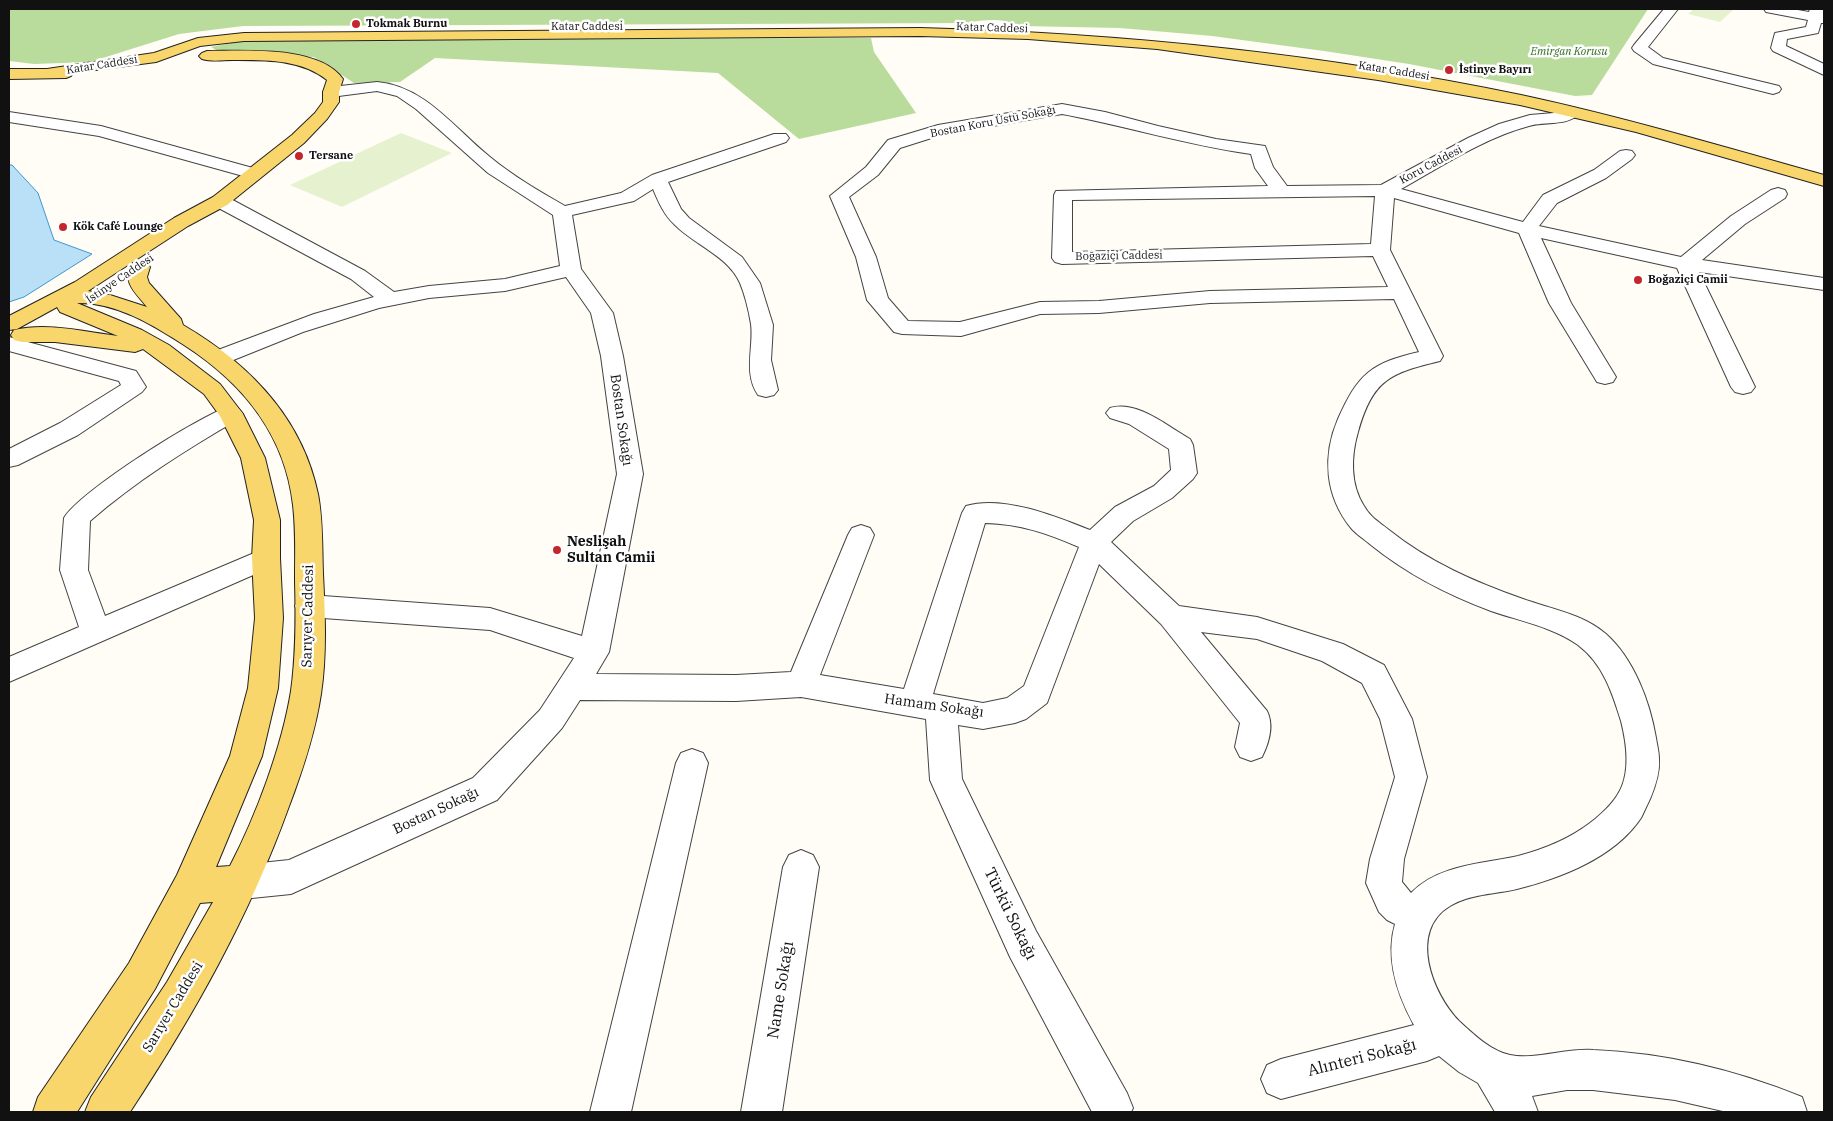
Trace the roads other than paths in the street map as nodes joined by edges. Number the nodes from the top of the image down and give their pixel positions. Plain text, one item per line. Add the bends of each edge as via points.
1 (1671, 9) edge
2 (1771, 9) edge
3 (1820, 18) edge
4 (221, 35) junction
5 (210, 56) junction
6 (154, 60) junction
7 (88, 66) junction
8 (1824, 70) edge
9 (48, 73) junction
10 (9, 74) edge
11 (1772, 89) dead end
12 (331, 92) junction
13 (1551, 103) junction
14 (1575, 108) junction
15 (9, 117) edge
16 (1530, 120) junction
17 (780, 138) dead end
18 (1626, 155) dead end
19 (1824, 171) edge
20 (254, 174) junction
21 (658, 179) junction
22 (1824, 181) edge
23 (1385, 190) junction
24 (1281, 192) junction
25 (1778, 194) dead end
26 (220, 201) junction
27 (562, 212) junction
28 (1526, 229) junction
29 (1380, 250) junction
30 (1686, 264) junction
31 (140, 267) junction
32 (571, 269) junction
33 (1824, 284) edge
34 (1402, 293) junction
35 (95, 297) junction
36 (391, 300) junction
37 (68, 303) junction
38 (12, 336) edge
39 (171, 341) junction
40 (218, 358) junction
41 (1605, 377) dead end
42 (1743, 387) dead end
43 (766, 390) dead end
44 (1118, 413) dead end
45 (231, 414) junction
46 (9, 459) edge
47 (861, 535) dead end
48 (1094, 542) junction
49 (266, 558) junction
50 (309, 606) junction
51 (1171, 616) junction
52 (269, 618) junction
53 (96, 632) junction
54 (594, 652) junction
55 (9, 670) edge
56 (801, 684) junction
57 (572, 687) junction
58 (928, 706) junction
59 (1251, 747) dead end
60 (692, 763) dead end
61 (802, 867) dead end
62 (242, 882) junction
63 (190, 887) junction
64 (1416, 915) junction
65 (1442, 1032) junction
66 (1492, 1069) junction
67 (1280, 1079) dead end
68 (1112, 1108) dead end
69 (53, 1112) edge
70 (106, 1112) edge
71 (610, 1112) edge
72 (761, 1112) edge
73 (1518, 1112) edge
74 (1787, 1112) edge

1 - 11 street via 1639,48 1658,61
2 - 3 street
3 - 8 street via 1813,30 1780,36 1778,48
4 - 5 main road via 198,48
4 - 6 main road, Katar Caddesi
4 - 7 main road via 186,35
4 - 13 main road, Katar Caddesi via 814,32 1028,35 1158,45 1265,58
5 - 6 main road
5 - 12 main road via 278,58 309,63 329,72 335,79
6 - 7 main road, Katar Caddesi
6 - 9 main road, Katar Caddesi
6 - 12 main road via 264,63 292,68 310,75
7 - 9 main road, Katar Caddesi
9 - 10 main road, Katar Caddesi
12 - 20 main road, İstinye Caddesi via 331,102 321,116
12 - 27 street via 368,87 402,92 513,183
13 - 14 main road, Katar Caddesi
13 - 16 street
14 - 16 street via 1556,118
14 - 19 main road, Katar Caddesi via 1694,133
14 - 22 main road, Katar Caddesi
15 - 20 street via 102,131
16 - 23 street, Koru Caddesi via 1474,142
17 - 21 street
18 - 28 street via 1600,174 1550,199
20 - 26 main road, İstinye Caddesi
21 - 27 street via 627,197
21 - 43 street via 672,212 735,261 750,283 762,325 760,360
23 - 24 street, Boğaziçi Caddesi
23 - 28 street
23 - 29 street, Koru Caddesi
24 - 29 street, Boğaziçi Caddesi via 1063,194 1062,258
24 - 34 street, Bostan Koru Üstü Sokağı via 1264,168 1259,150 1216,144 1062,109 938,130 894,144 872,171 839,196 866,257 878,300 902,327 961,329 1040,308 1099,307 1210,297
25 - 30 street via 1738,220
26 - 31 main road, İstinye Caddesi via 208,216
26 - 36 street via 358,275
26 - 37 main road, İstinye Caddesi via 181,222
27 - 32 street, Bostan Sokağı
28 - 30 street
28 - 41 street via 1560,303
29 - 34 street
30 - 33 street
30 - 42 street
31 - 35 main road, İstinye Caddesi
31 - 39 main road via 139,284
32 - 36 street via 535,280 429,292
32 - 54 street, Bostan Sokağı via 602,313 630,474
34 - 64 street via 1432,356 1402,363 1378,374 1364,390 1348,422 1340,450 1345,496 1360,521 1423,568 1468,591 1564,625 1591,639 1612,659 1625,682 1642,742 1643,772 1636,796 1624,816 1598,838 1561,859 1437,893
35 - 37 main road, İstinye Caddesi
35 - 39 main road, Sarıyer Caddesi via 138,311
36 - 40 street via 290,328
37 - 38 main road, İstinye Caddesi
37 - 39 main road, Sarıyer Caddesi via 126,331
38 - 39 main road
38 - 46 street via 128,376 134,387 69,429
39 - 40 main road, Sarıyer Caddesi
39 - 45 main road, Sarıyer Caddesi
40 - 50 main road, Sarıyer Caddesi via 236,371 263,401 294,458 309,524
44 - 48 street, Hamam Sokağı via 1137,418 1181,445 1184,473 1164,492 1124,514
45 - 49 main road, Sarıyer Caddesi via 252,458 267,520
45 - 53 street via 186,438 104,494 76,518 74,570
47 - 56 street
48 - 51 street
48 - 58 street, Hamam Sokağı via 1036,694 1015,710 983,716
48 - 58 street via 1012,514 975,513
49 - 52 main road, Sarıyer Caddesi
49 - 53 street
50 - 52 main road
50 - 54 street via 490,619
50 - 62 main road, Sarıyer Caddesi via 311,644 307,683 294,746
51 - 59 street via 1256,720
51 - 64 street via 1257,628 1332,652 1373,674 1396,719 1411,777 1387,859 1384,883 1400,908
52 - 63 main road, Sarıyer Caddesi via 262,688 246,756
53 - 55 street
54 - 57 street, Bostan Sokağı
56 - 57 street, Hamam Sokağı via 736,688
56 - 58 street, Hamam Sokağı
57 - 62 street, Bostan Sokağı via 552,719 485,789 290,877
58 - 68 street, Türkü Sokağı via 946,780 1023,944
60 - 71 street
61 - 72 street, Name Sokağı
62 - 63 main road
62 - 70 main road, Sarıyer Caddesi via 153,1044
63 - 69 main road, Sarıyer Caddesi via 142,976
64 - 65 street via 1408,948 1412,976 1427,1011
65 - 66 street via 1468,1055
65 - 67 street, Alınteri Sokağı via 1428,1041
66 - 73 street
66 - 74 street via 1519,1077 1570,1070 1640,1074 1704,1086

